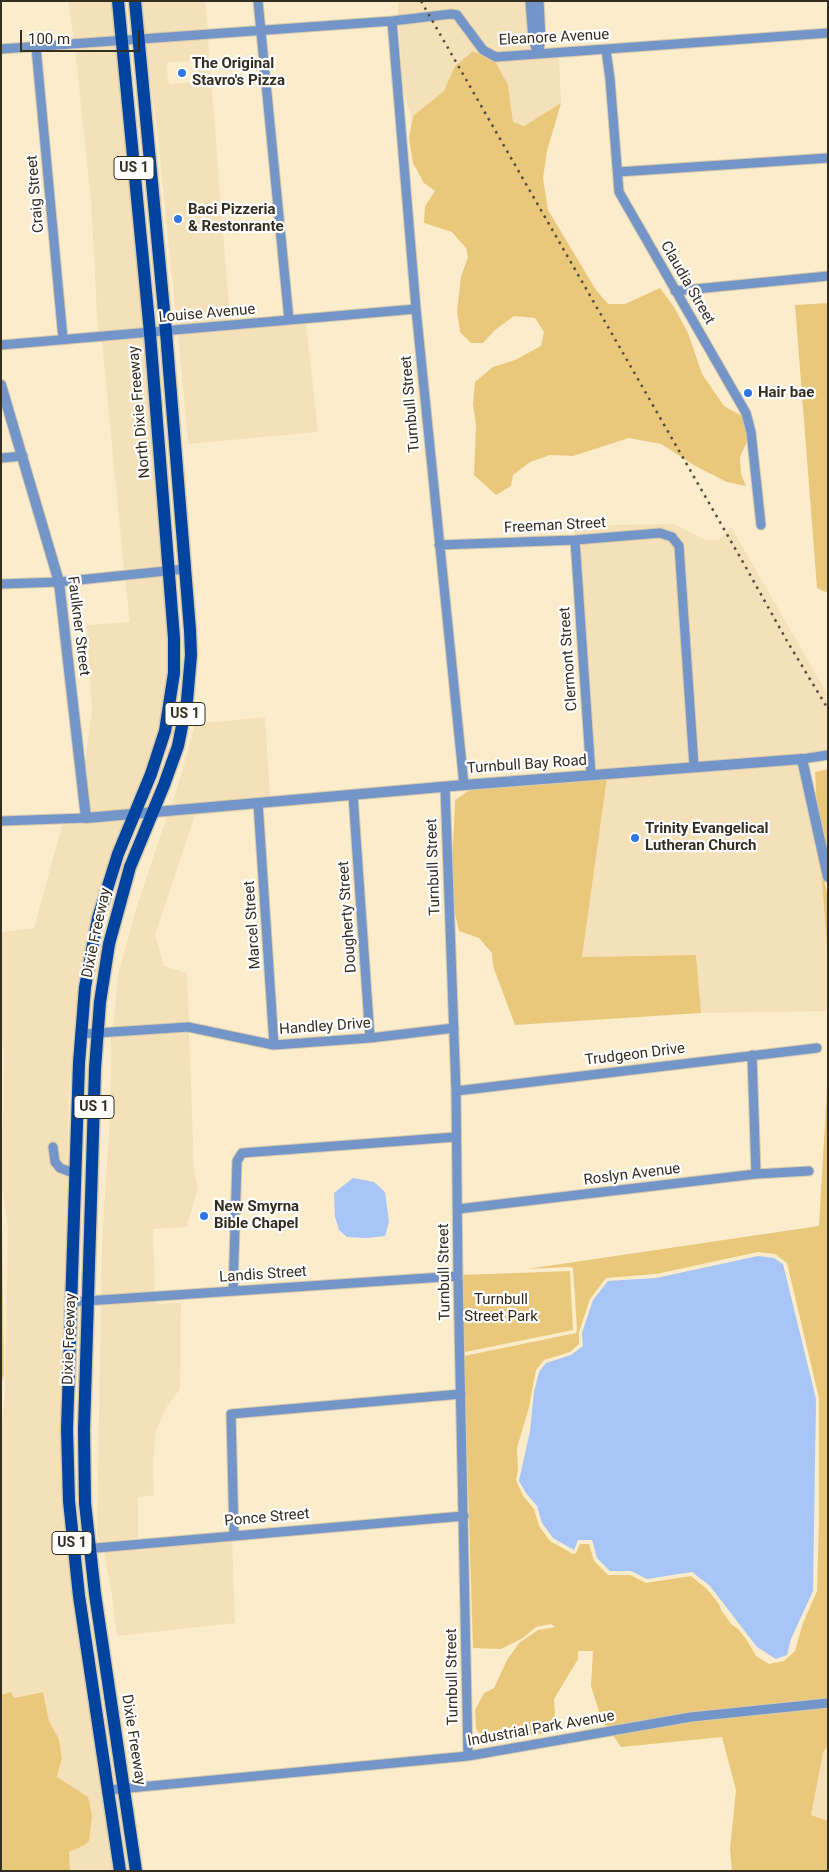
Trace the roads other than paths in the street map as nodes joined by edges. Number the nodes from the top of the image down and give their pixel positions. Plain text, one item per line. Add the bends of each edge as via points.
1 (118, 1) edge
2 (135, 1) edge
3 (258, 1) edge
4 (530, 1) edge
5 (539, 1) edge
6 (392, 21) junction
7 (261, 30) junction
8 (828, 33) edge
9 (139, 39) junction
10 (122, 40) junction
11 (36, 47) junction
12 (1, 49) edge
13 (606, 50) junction
14 (538, 54) junction
15 (828, 158) edge
16 (618, 172) junction
17 (828, 276) edge
18 (675, 291) junction
19 (416, 309) junction
20 (289, 320) junction
21 (166, 332) junction
22 (150, 333) junction
23 (63, 339) junction
24 (1, 345) edge
25 (1, 385) edge
26 (23, 456) junction
27 (1, 458) edge
28 (761, 525) dead end
29 (575, 540) junction
30 (438, 545) junction
31 (169, 569) junction
32 (186, 569) junction
33 (59, 582) junction
34 (1, 584) edge
35 (828, 755) edge
36 (802, 759) junction
37 (694, 766) junction
38 (591, 775) junction
39 (464, 785) junction
40 (445, 787) junction
41 (353, 795) junction
42 (258, 803) junction
43 (152, 813) junction
44 (133, 815) junction
45 (86, 818) junction
46 (1, 822) edge
47 (828, 877) edge
48 (454, 1028) junction
49 (97, 1033) junction
50 (81, 1034) junction
51 (370, 1038) junction
52 (274, 1045) junction
53 (818, 1048) dead end
54 (752, 1055) junction
55 (456, 1091) junction
56 (455, 1138) junction
57 (53, 1146) dead end
58 (809, 1171) dead end
59 (76, 1174) junction
60 (756, 1174) junction
61 (458, 1209) junction
62 (458, 1276) junction
63 (233, 1291) junction
64 (88, 1301) junction
65 (71, 1302) junction
66 (462, 1394) junction
67 (464, 1516) junction
68 (234, 1535) junction
69 (89, 1547) junction
70 (73, 1550) junction
71 (828, 1703) edge
72 (468, 1756) junction
73 (124, 1789) junction
74 (108, 1790) junction
75 (120, 1871) edge
76 (136, 1871) edge

1 - 10 main road, North Dixie Freeway / US 1
2 - 9 main road, US 1
3 - 7 street
4 - 14 street via 533,40
5 - 14 street via 541,40
6 - 7 street, Eleanore Avenue
6 - 14 street, Eleanore Avenue via 457,15 483,50 496,57
6 - 19 street, Turnbull Street
7 - 9 street, Eleanore Avenue
7 - 20 street
8 - 13 street, Eleanore Avenue
9 - 10 street, Eleanore Avenue
9 - 21 main road, US 1
10 - 11 street, Eleanore Avenue
10 - 22 main road, North Dixie Freeway / US 1
11 - 12 street, Eleanore Avenue
11 - 23 street, Craig Street
13 - 14 street, Eleanore Avenue
13 - 16 street, Claudia Street
15 - 16 street
16 - 18 street, Claudia Street via 619,192
17 - 18 street
18 - 28 street, Claudia Street via 746,413
19 - 20 street, Louise Avenue
19 - 30 street, Turnbull Street
20 - 21 street, Louise Avenue
21 - 22 street, Louise Avenue
21 - 32 main road, US 1
22 - 23 street, Louise Avenue
22 - 31 main road, North Dixie Freeway / US 1
23 - 24 street, Louise Avenue
25 - 26 street, Faulkner Street
26 - 27 street
26 - 33 street, Faulkner Street
29 - 30 street, Freeman Street
29 - 37 street, Freeman Street via 660,533 672,537 679,546
29 - 38 street, Clermont Street
30 - 39 street, Turnbull Street
31 - 32 street
31 - 33 street
31 - 44 main road, North Dixie Freeway / US 1 via 174,638 171,699 156,761
32 - 43 main road, US 1 via 191,635 187,701 175,755
33 - 34 street
33 - 45 street, Faulkner Street
35 - 36 street
36 - 37 street, Turnbull Bay Road
36 - 47 street
37 - 38 street, Turnbull Bay Road
38 - 39 street, Turnbull Bay Road
39 - 40 street, Turnbull Bay Road
40 - 41 street, Turnbull Bay Road
40 - 48 street, Turnbull Street
41 - 42 street, Turnbull Bay Road
41 - 51 street, Dougherty Street
42 - 43 street, Turnbull Bay Road
42 - 52 street, Marcel Street
43 - 44 street, Turnbull Bay Road
43 - 49 main road, Dixie Freeway / US 1 via 130,867 116,915 102,984
44 - 45 street, Turnbull Bay Road
44 - 50 main road, Dixie Freeway / US 1 via 98,918 85,987
45 - 46 street
48 - 51 street, Handley Drive
48 - 55 street, Turnbull Street
49 - 50 street, Handley Drive
49 - 52 street, Handley Drive via 188,1026
49 - 64 main road, Dixie Freeway / US 1
50 - 59 main road, Dixie Freeway / US 1
51 - 52 street, Handley Drive
53 - 54 street, Trudgeon Drive
54 - 55 street, Trudgeon Drive
54 - 60 street
55 - 56 street, Turnbull Street
56 - 61 street, Turnbull Street
56 - 63 street via 242,1153 237,1161
57 - 59 street via 55,1162 60,1168
58 - 60 street, Roslyn Avenue
59 - 65 main road, Dixie Freeway / US 1
60 - 61 street, Roslyn Avenue
61 - 62 street, Turnbull Street
62 - 63 street, Landis Street
62 - 66 street, Turnbull Street
63 - 64 street, Landis Street
64 - 65 street, Landis Street
64 - 69 main road, Dixie Freeway / US 1 via 84,1429
65 - 70 main road, Dixie Freeway / US 1 via 67,1438
66 - 67 street, Turnbull Street
66 - 68 street via 230,1414
67 - 68 street, Ponce Street
67 - 72 street, Turnbull Street
68 - 69 street, Ponce Street
69 - 70 street, Ponce Street
69 - 73 main road, Dixie Freeway / US 1
70 - 74 main road, Dixie Freeway / US 1
71 - 72 street, Industrial Park Avenue via 691,1717
72 - 73 street, Industrial Park Avenue
73 - 74 street, Industrial Park Avenue
73 - 76 main road, Dixie Freeway / US 1
74 - 75 main road, Dixie Freeway / US 1

